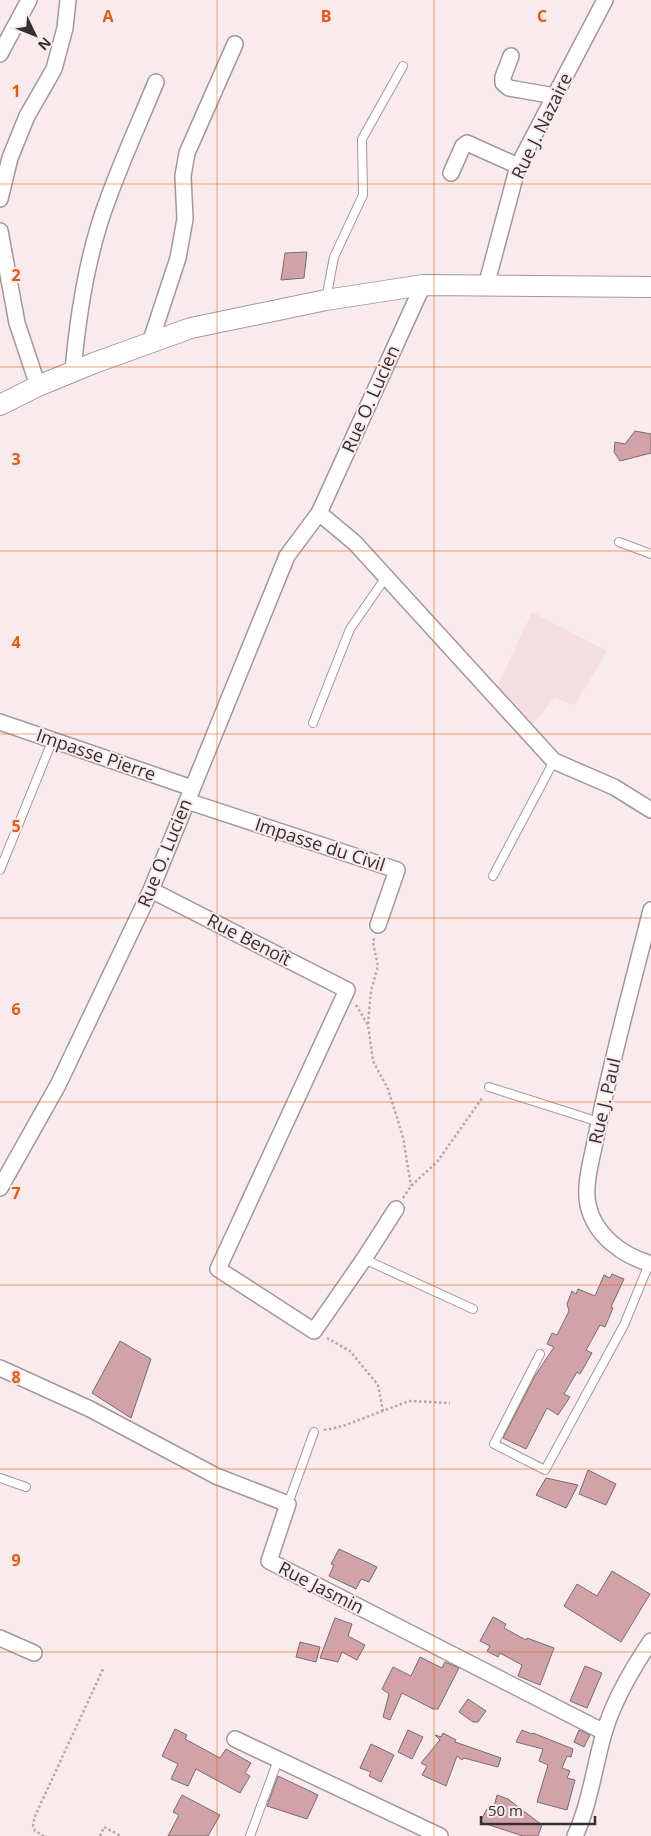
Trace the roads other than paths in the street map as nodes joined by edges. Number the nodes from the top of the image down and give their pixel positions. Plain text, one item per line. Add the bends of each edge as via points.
1 (68, 0) edge
2 (605, 0) edge
3 (26, 2) edge
4 (235, 44) dead end
5 (0, 54) edge
6 (511, 56) dead end
7 (403, 66) dead end
8 (156, 82) dead end
9 (555, 96) junction
10 (518, 166) junction
11 (451, 173) dead end
12 (0, 199) edge
13 (0, 231) edge
14 (423, 285) junction
15 (486, 286) junction
16 (651, 287) edge
17 (326, 300) junction
18 (150, 343) junction
19 (73, 372) junction
20 (38, 386) junction
21 (0, 405) edge
22 (319, 513) junction
23 (618, 542) dead end
24 (651, 554) edge
25 (386, 577) junction
26 (0, 722) edge
27 (314, 723) dead end
28 (53, 740) junction
29 (554, 761) junction
30 (189, 794) junction
31 (651, 810) edge
32 (0, 870) edge
33 (493, 876) dead end
34 (152, 890) junction
35 (651, 910) edge
36 (378, 925) road end
37 (490, 1087) road end
38 (599, 1122) junction
39 (0, 1188) edge
40 (396, 1210) road end
41 (364, 1259) junction
42 (650, 1264) edge
43 (473, 1309) dead end
44 (540, 1354) dead end
45 (0, 1368) edge
46 (314, 1432) road end
47 (0, 1478) edge
48 (26, 1487) dead end
49 (288, 1504) junction
50 (0, 1638) edge
51 (651, 1640) edge
52 (34, 1653) dead end
53 (604, 1732) junction
54 (235, 1739) dead end
55 (278, 1760) junction
56 (250, 1836) edge
57 (440, 1836) edge
58 (575, 1836) edge

1 - 12 street via 65,28 54,69 27,116 10,158
2 - 9 street, Rue J. Nazaire
3 - 5 street
4 - 18 street via 187,153 183,176 185,220 178,258
6 - 9 street via 503,83 509,88
7 - 17 lane via 362,139 363,195 334,257
8 - 19 street via 107,200 76,326
9 - 10 street, Rue J. Nazaire
10 - 11 street via 467,143
10 - 15 street, Rue J. Nazaire
13 - 20 street via 16,323
14 - 15 main road
14 - 17 main road
14 - 22 street, Rue O. Lucien
15 - 16 main road
17 - 18 main road via 191,328
18 - 19 main road
19 - 20 main road
20 - 21 main road
22 - 25 street via 355,543
22 - 30 street, Rue O. Lucien via 287,556
23 - 24 lane
25 - 27 lane via 350,629
25 - 29 street
26 - 28 street, Impasse Pierre
28 - 30 street, Impasse Pierre
28 - 32 lane
29 - 31 street via 614,787
29 - 33 lane
30 - 34 street, Rue O. Lucien
30 - 36 street, Impasse du Civil via 397,870
34 - 39 street, Rue O. Lucien via 58,1085
34 - 41 street, Rue Benoît via 347,990 218,1269 314,1331
35 - 38 street, Rue J. Paul
37 - 38 lane
38 - 42 street, Rue J. Paul via 587,1186 592,1217 612,1244
40 - 41 street
41 - 43 lane
42 - 44 lane via 624,1325 545,1470 494,1444
45 - 49 street via 90,1409 216,1476
46 - 49 lane
47 - 48 lane
49 - 53 street, Rue Jasmin via 268,1561
50 - 52 street
51 - 53 street via 633,1667
53 - 58 street via 584,1816
54 - 55 street
55 - 56 lane
55 - 57 street

